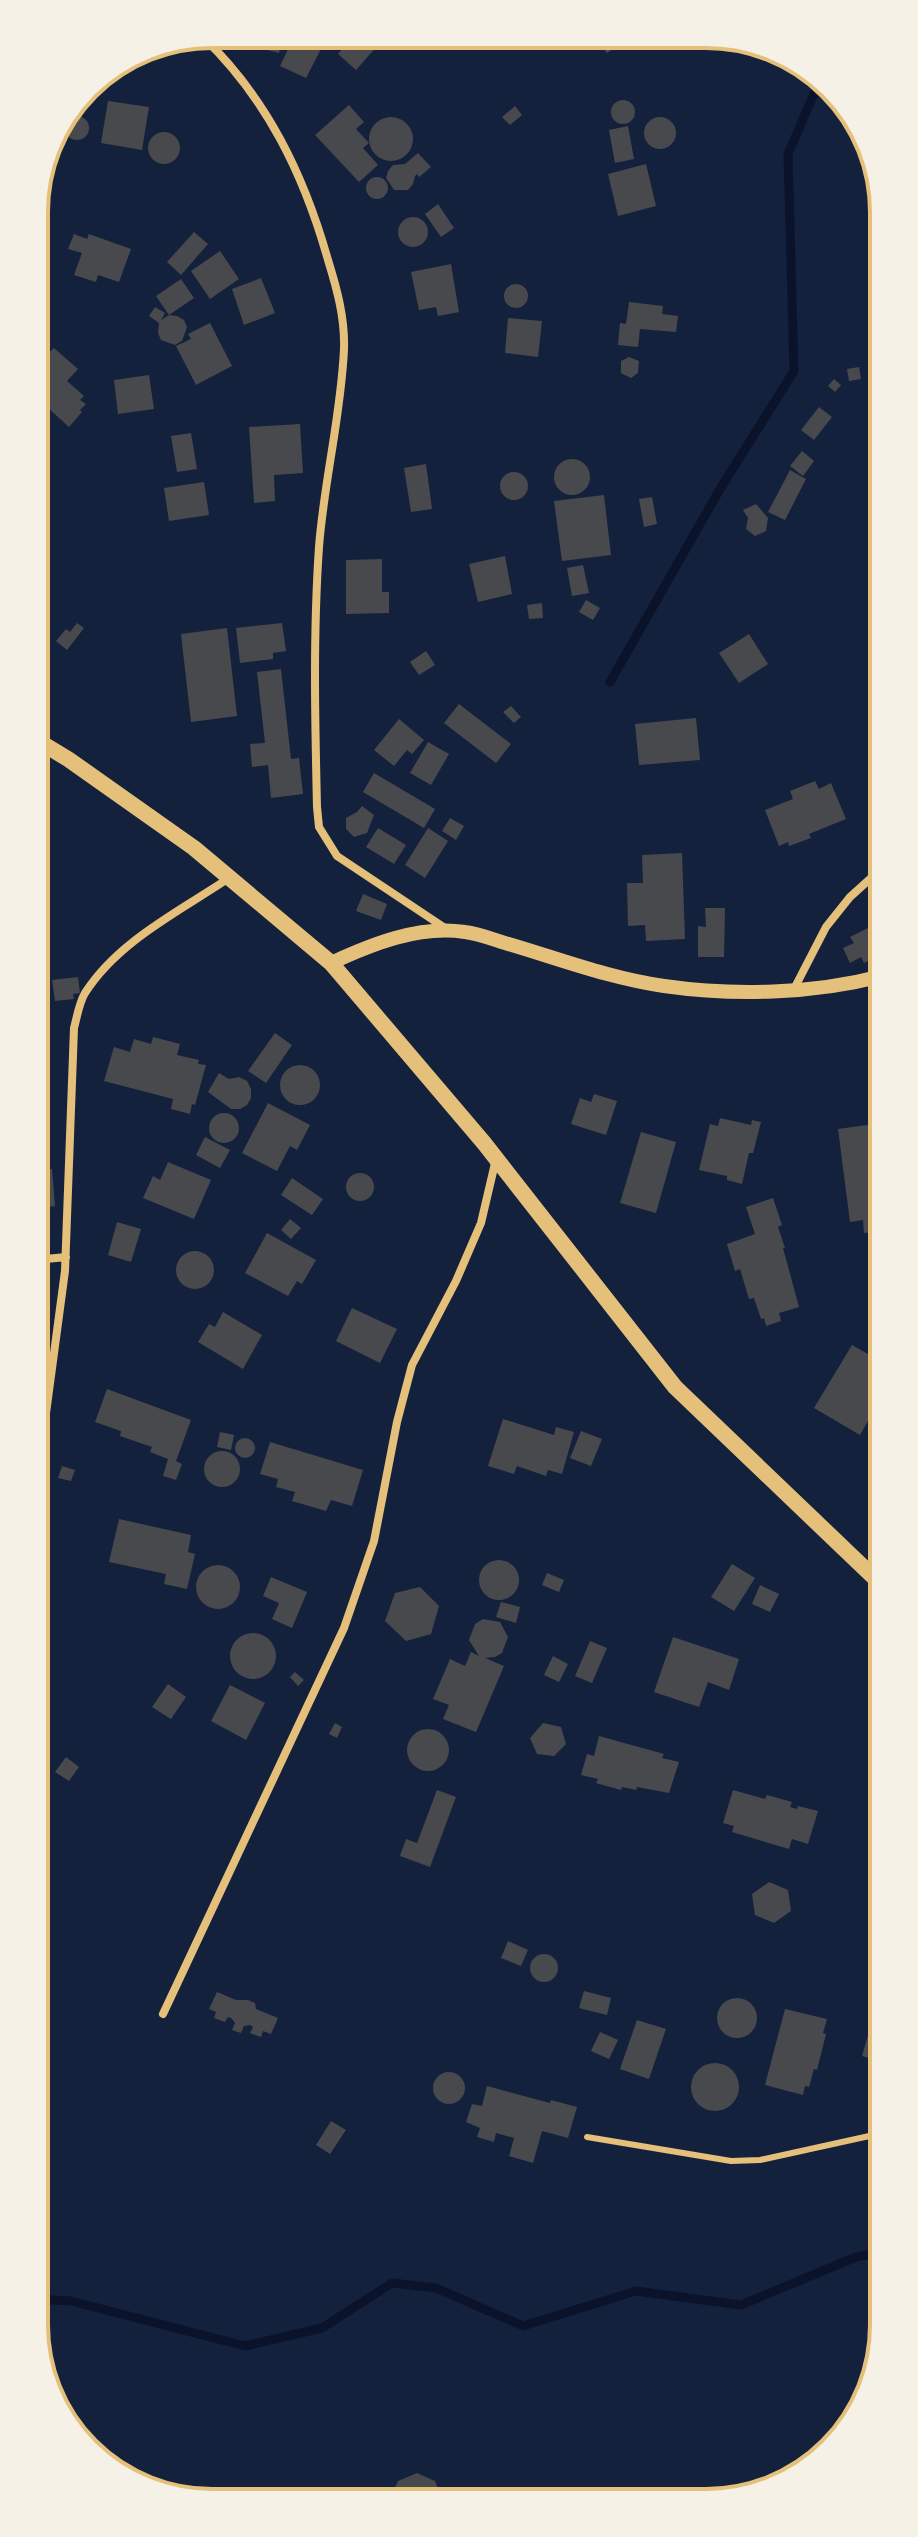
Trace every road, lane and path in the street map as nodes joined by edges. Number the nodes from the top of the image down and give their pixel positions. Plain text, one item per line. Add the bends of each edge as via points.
1 (212, 48) edge
2 (48, 747) edge
3 (230, 878) junction
4 (870, 879) edge
5 (450, 932) junction
6 (331, 963) junction
7 (870, 979) edge
8 (794, 989) junction
9 (496, 1158) junction
10 (66, 1257) junction
11 (48, 1259) edge
12 (48, 1396) edge
13 (870, 1574) edge
14 (163, 2014) dead end
15 (870, 2136) edge
16 (587, 2137) dead end

1 - 5 street via 256,99 281,139 312,205 341,304 343,361 322,513 314,623 319,827 337,856
2 - 3 main road
3 - 6 main road
3 - 10 street via 128,945 83,996 74,1028
4 - 8 street via 826,927
5 - 6 street via 385,941
5 - 8 street via 664,986
6 - 9 main road
7 - 8 street
9 - 13 main road via 675,1387
9 - 14 street via 481,1223 412,1365 374,1541 344,1628
10 - 11 street
10 - 12 street
15 - 16 lane via 760,2160 731,2161

